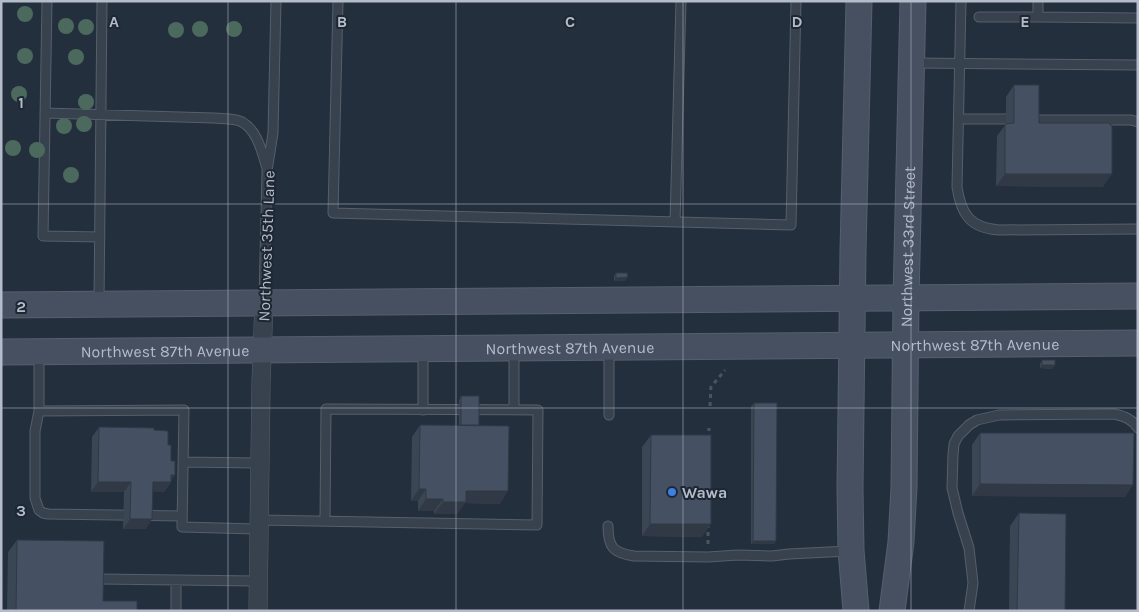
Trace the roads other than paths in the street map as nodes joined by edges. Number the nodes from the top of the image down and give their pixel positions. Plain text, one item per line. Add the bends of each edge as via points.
1 (47, 1) edge
2 (102, 1) edge
3 (276, 1) edge
4 (338, 1) edge
5 (681, 1) edge
6 (796, 1) edge
7 (859, 1) edge
8 (913, 1) edge
9 (961, 1) edge
10 (1038, 1) edge
11 (979, 17) dead end
12 (1038, 17) junction
13 (1138, 18) edge
14 (912, 63) junction
15 (959, 64) junction
16 (1138, 65) edge
17 (45, 113) junction
18 (101, 115) junction
19 (959, 119) junction
20 (1006, 120) dead end
21 (1031, 120) edge
22 (1138, 122) edge
23 (268, 171) junction
24 (675, 222) junction
25 (1138, 229) edge
26 (100, 237) junction
27 (1138, 296) edge
28 (906, 298) junction
29 (852, 299) junction
30 (264, 303) junction
31 (99, 304) junction
32 (1, 305) edge
33 (1138, 343) edge
34 (851, 346) junction
35 (906, 346) junction
36 (514, 347) junction
37 (609, 347) junction
38 (423, 348) junction
39 (262, 350) junction
40 (1, 352) edge
41 (39, 352) junction
42 (39, 410) junction
43 (423, 410) junction
44 (514, 410) junction
45 (609, 415) dead end
46 (1138, 428) edge
47 (184, 462) junction
48 (260, 463) junction
49 (182, 516) junction
50 (325, 521) junction
51 (260, 525) junction
52 (608, 526) dead end
53 (851, 550) junction
54 (99, 579) edge
55 (176, 581) junction
56 (259, 581) junction
57 (176, 611) edge
58 (258, 611) edge
59 (856, 611) edge
60 (892, 611) edge
61 (969, 611) edge

1 - 17 lane
2 - 18 lane
3 - 23 lane, Northwest 35th Lane via 273,133
4 - 24 lane via 333,213
5 - 24 lane
6 - 24 lane via 791,225
7 - 29 main road
8 - 14 main road, Northwest 33rd Street
9 - 15 lane
10 - 12 lane
11 - 12 lane
12 - 13 lane
14 - 15 lane
14 - 28 main road, Northwest 33rd Street
15 - 16 lane
15 - 19 lane
17 - 18 lane
17 - 26 lane via 43,236
18 - 23 lane via 214,118 242,122 257,138
18 - 26 lane
19 - 20 lane
19 - 25 lane via 958,194 970,221 976,225 999,230
21 - 22 lane
23 - 30 lane, Northwest 35th Lane
26 - 31 lane
27 - 28 main road
28 - 29 main road
28 - 35 main road, Northwest 33rd Street
29 - 30 main road
29 - 34 main road
30 - 31 main road
30 - 39 street, Northwest 35th Lane
31 - 32 main road
33 - 35 main road, Northwest 87th Avenue
34 - 35 main road, Northwest 87th Avenue
34 - 37 main road, Northwest 87th Avenue
34 - 53 main road
35 - 60 main road, Northwest 33rd Street via 903,505
36 - 37 main road, Northwest 87th Avenue
36 - 38 main road, Northwest 87th Avenue
36 - 44 lane
37 - 45 lane
38 - 39 main road, Northwest 87th Avenue
38 - 43 lane
39 - 41 main road, Northwest 87th Avenue
39 - 48 street, Northwest 35th Lane
40 - 41 main road, Northwest 87th Avenue
41 - 42 lane
42 - 47 lane via 184,410
42 - 49 lane via 35,431 35,498 43,513
43 - 44 lane
43 - 50 lane via 326,410
44 - 50 lane via 538,410 537,525
46 - 61 lane via 1128,418 1114,414 999,414 977,420 958,436 954,444 952,488 969,548 973,583
47 - 48 lane
47 - 49 lane
48 - 51 street, Northwest 35th Lane
49 - 51 lane via 182,527
50 - 51 lane
51 - 56 street, Northwest 35th Lane
52 - 53 lane via 612,548 626,555 772,556
53 - 59 main road
54 - 55 lane
55 - 56 lane
55 - 57 lane
56 - 58 street, Northwest 35th Lane

